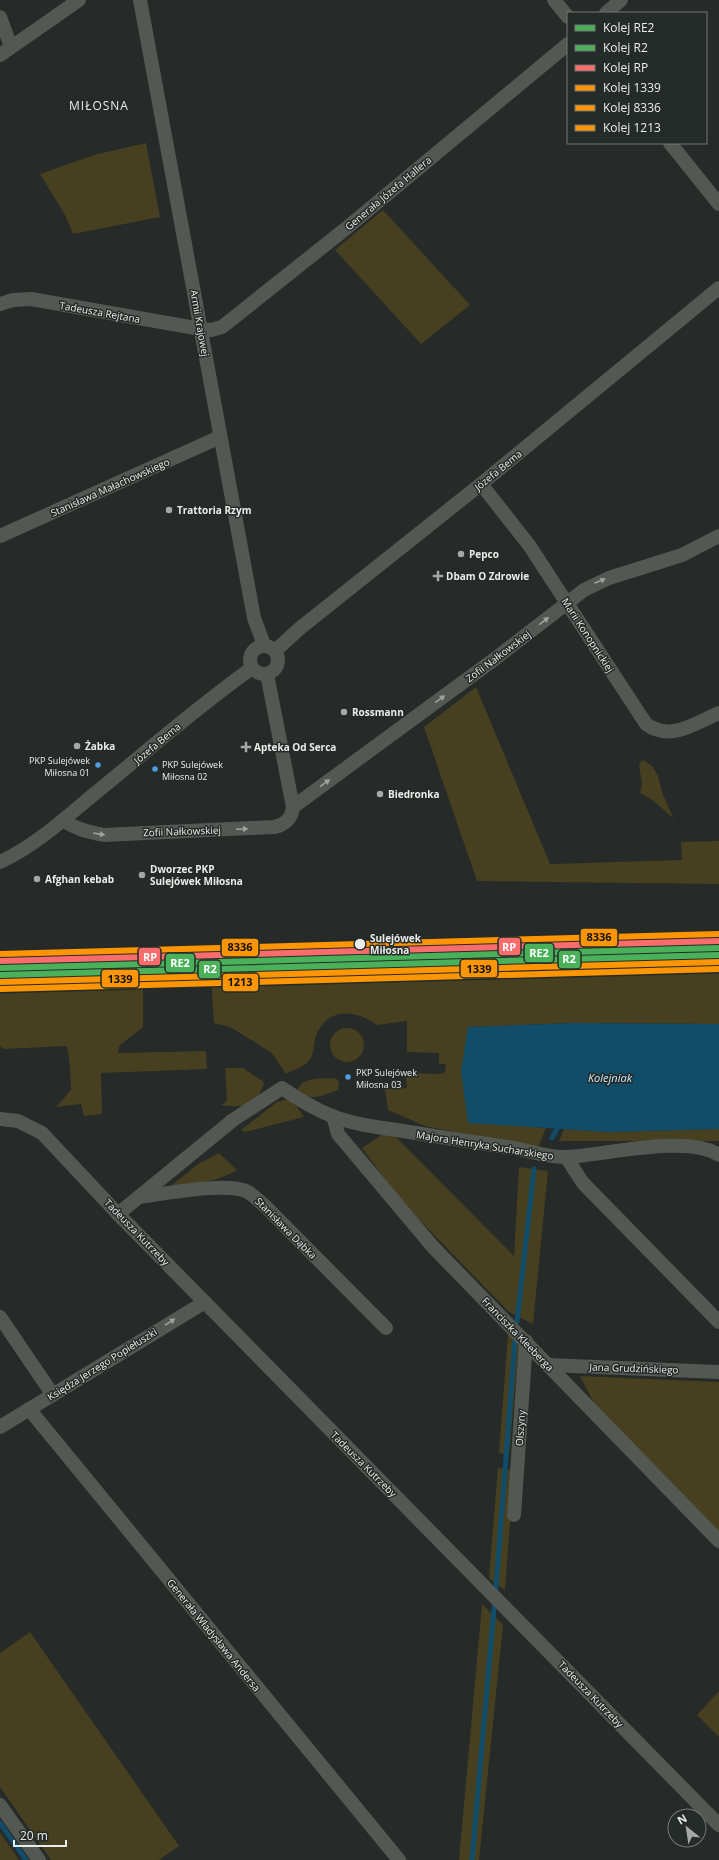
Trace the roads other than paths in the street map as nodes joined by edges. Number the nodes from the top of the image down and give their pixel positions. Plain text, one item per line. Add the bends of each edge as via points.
1 (79, 0) edge
2 (140, 0) edge
3 (554, 0) edge
4 (621, 0) edge
5 (607, 12) edge
6 (567, 16) edge
7 (0, 17) edge
8 (567, 45) edge
9 (6, 51) edge
10 (671, 144) edge
11 (719, 204) edge
12 (719, 288) edge
13 (0, 304) edge
14 (201, 329) junction
15 (220, 437) junction
16 (481, 484) junction
17 (0, 536) edge
18 (719, 536) edge
19 (568, 602) junction
20 (270, 648) junction
21 (252, 668) junction
22 (267, 674) junction
23 (719, 713) edge
24 (294, 807) junction
25 (63, 820) junction
26 (0, 862) edge
27 (333, 1116) junction
28 (0, 1118) edge
29 (719, 1155) edge
30 (566, 1157) junction
31 (139, 1197) junction
32 (118, 1214) junction
33 (205, 1302) junction
34 (0, 1317) edge
35 (719, 1322) edge
36 (386, 1328) dead end
37 (526, 1341) junction
38 (548, 1365) junction
39 (719, 1372) edge
40 (53, 1395) junction
41 (29, 1409) junction
42 (0, 1428) edge
43 (514, 1515) dead end
44 (719, 1541) edge
45 (0, 1804) edge
46 (719, 1825) edge
47 (38, 1860) edge
48 (399, 1860) edge

1 - 9 street
2 - 14 street, Armii Krajowej
3 - 6 street
4 - 5 street
7 - 9 street
8 - 14 street, Generała Józefa Hallera via 232,320 217,328
10 - 11 street
12 - 16 street, Józefa Bema
13 - 14 street, Tadeusza Rejtana via 13,300 31,300
14 - 15 street, Armii Krajowej
15 - 17 street, Stanisława Małachowskiego
15 - 20 street, Armii Krajowej via 254,618
16 - 19 street, Marii Konopnickiej via 529,545
16 - 20 street, Józefa Bema via 299,629
19 -> 18 street, Zofii Nałkowskiej via 602,580 682,555
19 - 23 street, Marii Konopnickiej via 643,720 652,728 675,732
24 -> 19 street, Zofii Nałkowskiej
20 - 21 street via 255,648 250,655
20 - 22 street via 278,656 278,662 276,668
21 - 22 street via 259,673
21 - 25 street, Józefa Bema via 216,694
22 - 24 street
25 -> 24 street, Zofii Nałkowskiej via 87,832 104,835 253,828 280,826 288,820
25 - 26 street, Józefa Bema
27 - 30 street, Majora Henryka Sucharskiego via 370,1126 519,1149 546,1156
27 - 31 street, Majora Henryka Sucharskiego via 298,1100 282,1088 233,1120
27 - 37 street, Franciszka Kleeberga via 338,1134 399,1208 433,1247
28 - 32 street, Tadeusza Kutrzeby via 18,1121 42,1133
29 - 30 street, Majora Henryka Sucharskiego via 712,1150 692,1146
30 - 35 street via 583,1183
31 - 32 street
31 - 36 street, Stanisława Dąbka via 224,1187 245,1191 260,1201
32 - 33 street, Tadeusza Kutrzeby
40 -> 33 street, Księdza Jerzego Popiełuszki
33 - 46 street, Tadeusza Kutrzeby
34 - 40 street
37 - 38 street, Franciszka Kleeberga
37 - 43 street, Olszyny
38 - 39 street, Jana Grudzińskiego
38 - 44 street, Franciszka Kleeberga
40 - 41 street, Księdza Jerzego Popiełuszki
41 - 42 street, Księdza Jerzego Popiełuszki
41 - 48 street, Generała Władysława Andersa
45 - 47 street

